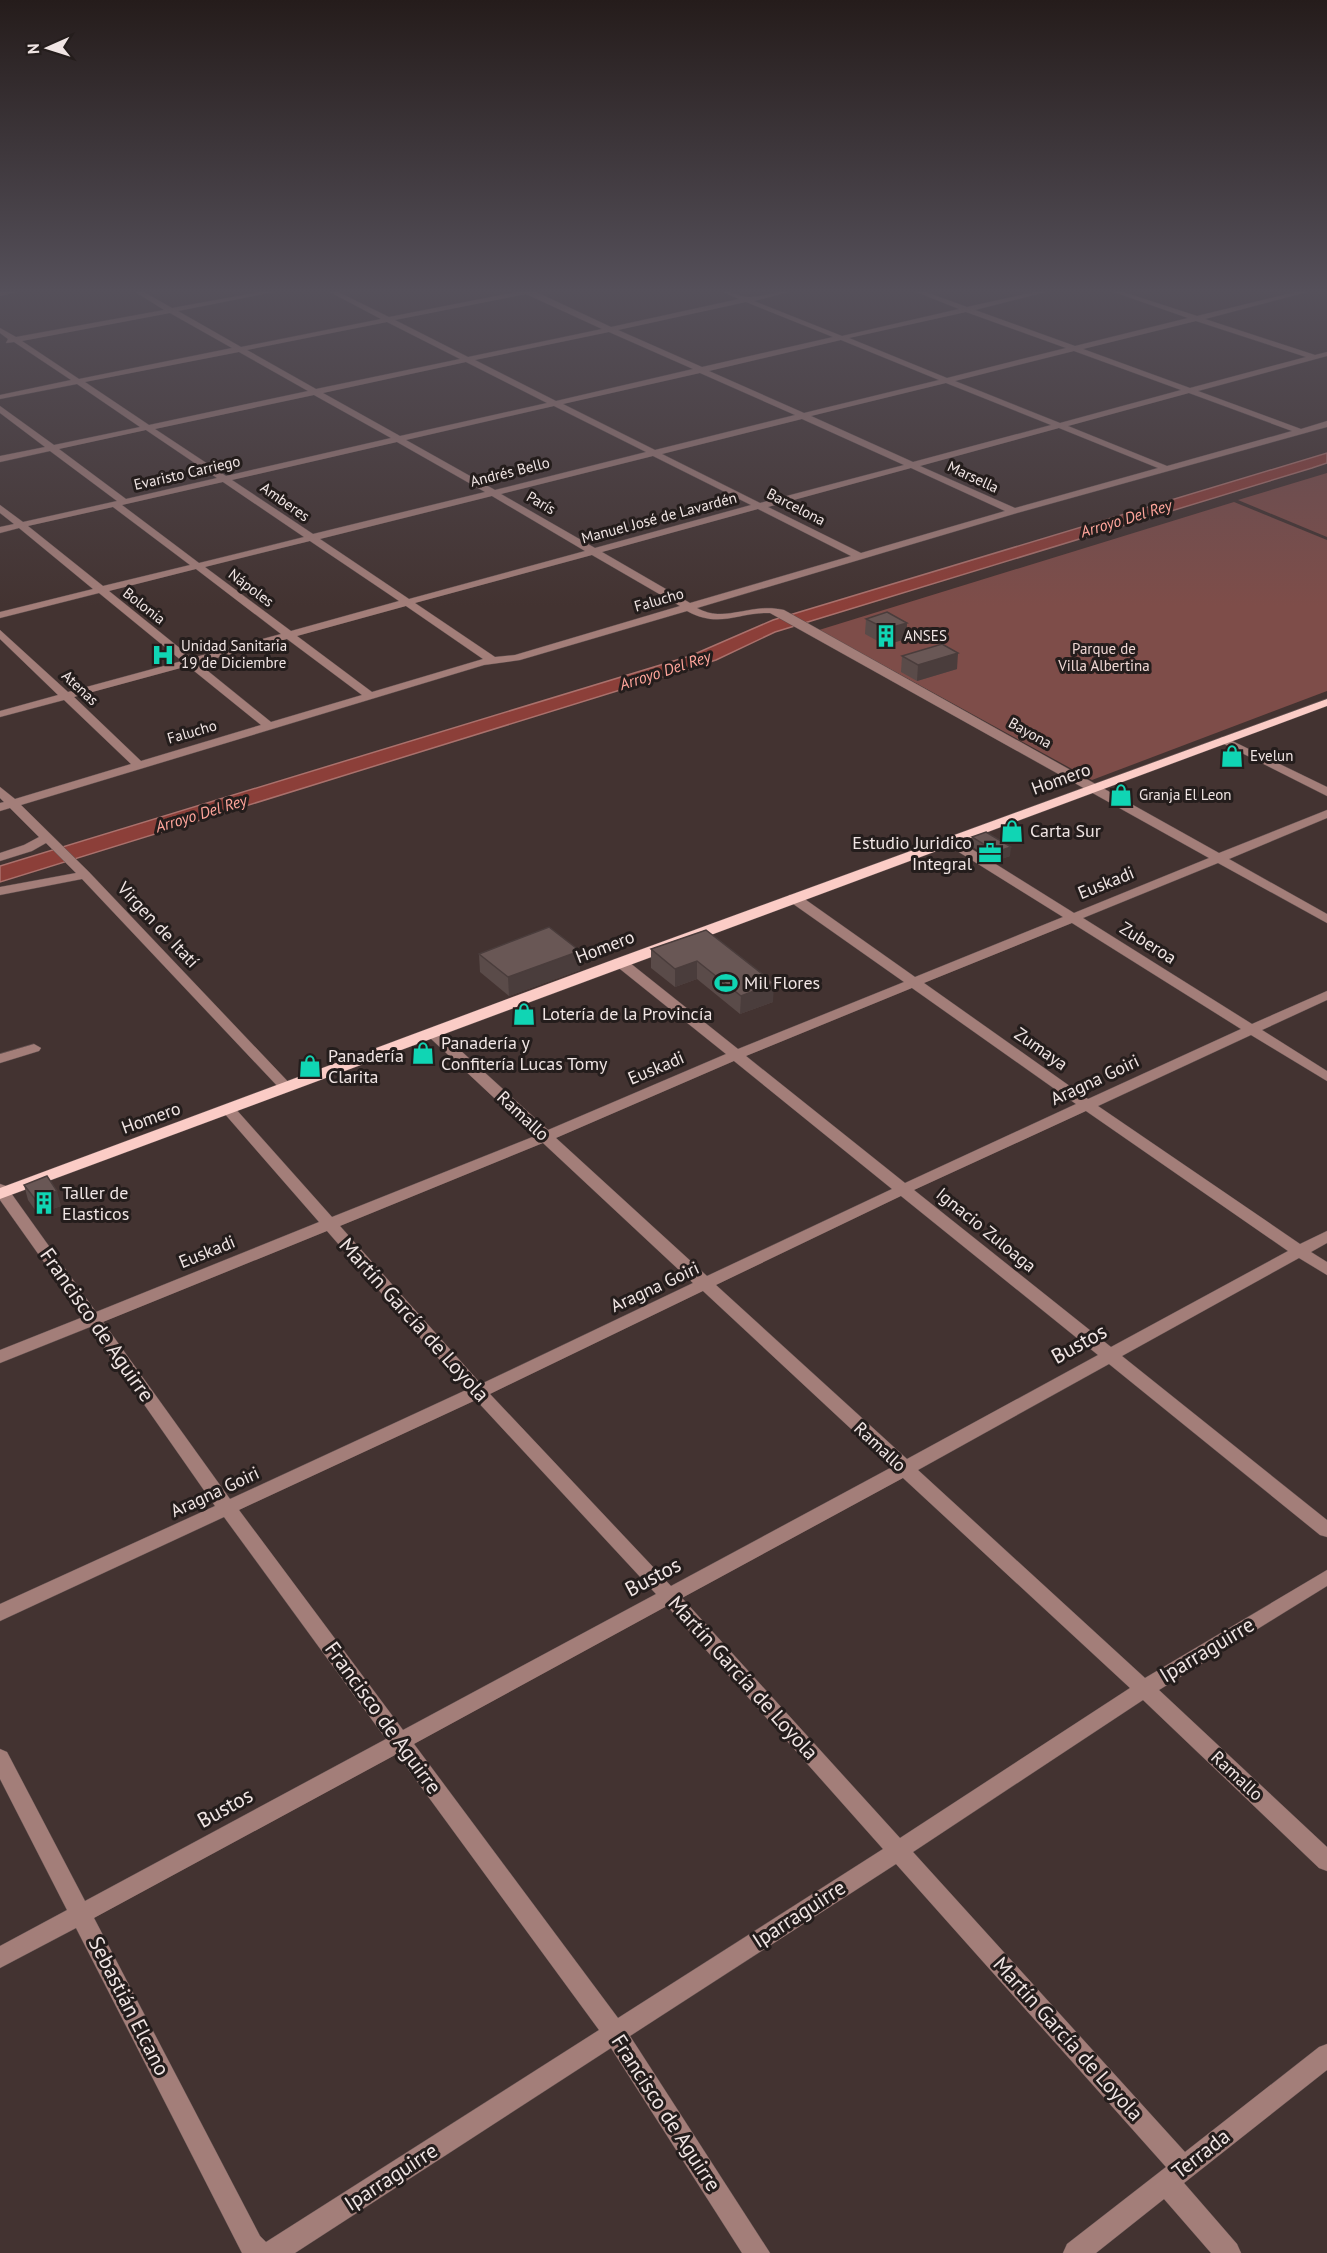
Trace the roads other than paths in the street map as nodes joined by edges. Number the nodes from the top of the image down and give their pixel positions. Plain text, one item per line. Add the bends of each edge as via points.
1 (101, 396) edge
2 (295, 396) edge
3 (321, 396) edge
4 (544, 396) edge
5 (587, 396) edge
6 (762, 396) edge
7 (881, 396) edge
8 (988, 396) edge
9 (1173, 396) edge
10 (1207, 396) edge
11 (558, 403) junction
12 (0, 409) edge
13 (803, 415) junction
14 (1327, 424) edge
15 (1061, 425) junction
16 (148, 428) junction
17 (1300, 431) junction
18 (398, 440) junction
19 (51, 448) junction
20 (654, 452) junction
21 (0, 459) edge
22 (915, 465) junction
23 (1168, 469) junction
24 (224, 478) junction
25 (492, 492) junction
26 (119, 502) junction
27 (759, 506) junction
28 (0, 508) edge
29 (1014, 511) junction
30 (21, 525) junction
31 (0, 530) edge
32 (310, 537) junction
33 (595, 551) junction
34 (861, 557) junction
35 (196, 565) junction
36 (100, 590) junction
37 (408, 603) junction
38 (690, 608) junction
39 (780, 612) joint
40 (0, 615) edge
41 (0, 633) edge
42 (289, 636) junction
43 (492, 660) junction
44 (190, 662) junction
45 (66, 695) junction
46 (370, 696) junction
47 (1327, 702) edge
48 (0, 714) edge
49 (270, 727) junction
50 (1224, 740) junction
51 (139, 765) junction
52 (1093, 788) junction
53 (0, 791) edge
54 (1327, 792) edge
55 (6, 805) edge
56 (1327, 814) edge
57 (49, 841) junction
58 (950, 841) junction
59 (0, 856) edge
60 (1216, 859) junction
61 (82, 872) junction
62 (0, 891) edge
63 (794, 898) junction
64 (1073, 918) junction
65 (1327, 919) edge
66 (620, 962) junction
67 (913, 983) junction
68 (1327, 995) edge
69 (1252, 1030) junction
70 (432, 1033) junction
71 (34, 1048) dead end
72 (734, 1056) junction
73 (0, 1059) edge
74 (1327, 1077) edge
75 (287, 1088) junction
76 (1087, 1106) junction
77 (229, 1110) junction
78 (545, 1137) junction
79 (904, 1189) junction
80 (1, 1192) edge
81 (328, 1223) junction
82 (1327, 1236) edge
83 (1299, 1251) junction
84 (1327, 1270) edge
85 (704, 1286) junction
86 (93, 1319) junction
87 (1109, 1354) junction
88 (0, 1357) edge
89 (478, 1392) junction
90 (904, 1469) junction
91 (227, 1508) junction
92 (1327, 1530) edge
93 (1327, 1577) edge
94 (668, 1595) junction
95 (0, 1613) edge
96 (1144, 1689) junction
97 (399, 1741) junction
98 (0, 1758) edge
99 (899, 1850) junction
100 (1327, 1861) edge
101 (82, 1914) junction
102 (0, 1958) edge
103 (615, 2033) junction
104 (1327, 2055) edge
105 (1174, 2175) junction
106 (259, 2253) edge
107 (272, 2253) edge
108 (757, 2253) edge
109 (1076, 2253) edge
110 (1228, 2253) edge

1 - 16 street, Amberes
2 - 16 street
3 - 18 street, París
4 - 11 street, Barcelona
5 - 11 street, Evaristo Carriego
6 - 13 street, Marsella
7 - 13 street, Andrés Bello
8 - 15 street
9 - 15 street, Manuel José de Lavardén
10 - 17 street
11 - 18 street, Evaristo Carriego
11 - 20 street, Barcelona
12 - 19 street, Nápoles
13 - 20 street, Andrés Bello
13 - 22 street, Marsella
14 - 17 street, Falucho
15 - 22 street, Manuel José de Lavardén
15 - 23 street
16 - 19 street
16 - 24 street, Amberes
17 - 23 street, Falucho
18 - 24 street, Evaristo Carriego
18 - 25 street, París
19 - 21 street
19 - 26 street, Nápoles
20 - 25 street, Andrés Bello
20 - 27 street, Barcelona
22 - 27 street, Manuel José de Lavardén
22 - 29 street, Marsella
23 - 29 street, Falucho
24 - 26 street, Evaristo Carriego
24 - 32 street, Amberes
25 - 32 street, Andrés Bello
25 - 33 street, París
26 - 30 street, Evaristo Carriego
26 - 35 street, Nápoles
27 - 33 street, Manuel José de Lavardén
27 - 34 street, Barcelona
28 - 30 street, Bolonia
29 - 34 street, Falucho
30 - 31 street, Evaristo Carriego
30 - 36 street, Bolonia
32 - 35 street, Andrés Bello
32 - 37 street, Amberes
33 - 37 street, Manuel José de Lavardén
33 - 38 street, París
34 - 38 street, Falucho
35 - 36 street, Andrés Bello
35 - 42 street, Nápoles
36 - 40 street, Andrés Bello
36 - 44 street, Bolonia
37 - 42 street, Manuel José de Lavardén
37 - 43 street, Amberes
38 - 39 street, París via 718,618 765,608
38 - 43 street, Falucho via 516,658
39 - 52 street, Bayona
41 - 45 street, Atenas
42 - 44 street, Manuel José de Lavardén
42 - 46 street, Nápoles
43 - 46 street, Falucho
44 - 45 street, Manuel José de Lavardén
44 - 49 street, Bolonia
45 - 48 street, Manuel José de Lavardén
45 - 51 street, Atenas
46 - 49 street, Falucho
47 - 50 main road, Homero
49 - 51 street, Falucho
50 - 52 main road, Homero
50 - 54 street
51 - 55 street, Falucho
52 - 58 main road, Homero
52 - 60 street, Bayona
53 - 55 street, Virgen de Itatí
55 - 57 street, Virgen de Itatí
56 - 60 street, Euskadi
57 - 59 street
57 - 61 street, Virgen de Itatí
58 - 63 main road, Homero
58 - 64 street, Zuberoa
60 - 64 street, Euskadi
60 - 65 street, Bayona
61 - 62 street
61 - 75 street, Virgen de Itatí
63 - 66 main road, Homero
63 - 67 street, Zumaya
64 - 67 street, Euskadi
64 - 69 street, Zuberoa
66 - 70 main road, Homero
66 - 72 street, Ignacio Zuloaga
67 - 72 street, Euskadi
67 - 76 street, Zumaya
68 - 69 street, Aragna Goiri
69 - 74 street, Zuberoa
69 - 76 street, Aragna Goiri
70 - 75 main road, Homero
70 - 78 street, Ramallo
71 - 73 street
72 - 78 street, Euskadi
72 - 79 street, Ignacio Zuloaga
75 - 77 main road, Homero
76 - 79 street, Aragna Goiri
76 - 83 street, Zumaya
77 - 80 main road, Homero
77 - 81 street, Martín García de Loyola
78 - 81 street, Euskadi
78 - 85 street, Ramallo
79 - 85 street, Aragna Goiri
79 - 87 street, Ignacio Zuloaga
80 - 86 street, Francisco de Aguirre
81 - 86 street, Euskadi
81 - 89 street, Martín García de Loyola
82 - 83 street, Bustos
83 - 84 street, Zumaya
83 - 87 street, Bustos
85 - 89 street, Aragna Goiri
85 - 90 street, Ramallo
86 - 88 street, Euskadi
86 - 91 street, Francisco de Aguirre
87 - 90 street, Bustos
87 - 92 street, Ignacio Zuloaga
89 - 91 street, Aragna Goiri
89 - 94 street, Martín García de Loyola
90 - 94 street, Bustos
90 - 96 street, Ramallo
91 - 95 street, Aragna Goiri
91 - 97 street, Francisco de Aguirre
93 - 96 street, Iparraguirre
94 - 97 street, Bustos
94 - 99 street, Martín García de Loyola
96 - 99 street, Iparraguirre
96 - 100 street, Ramallo
97 - 101 street, Bustos
97 - 103 street, Francisco de Aguirre
98 - 101 street, Sebastián Elcano
99 - 103 street, Iparraguirre
99 - 105 street, Martín García de Loyola
101 - 102 street, Bustos
101 - 106 street, Sebastián Elcano via 251,2245
103 - 107 street, Iparraguirre
103 - 108 street, Francisco de Aguirre
104 - 105 street, Terrada
105 - 109 street, Terrada
105 - 110 street, Martín García de Loyola

